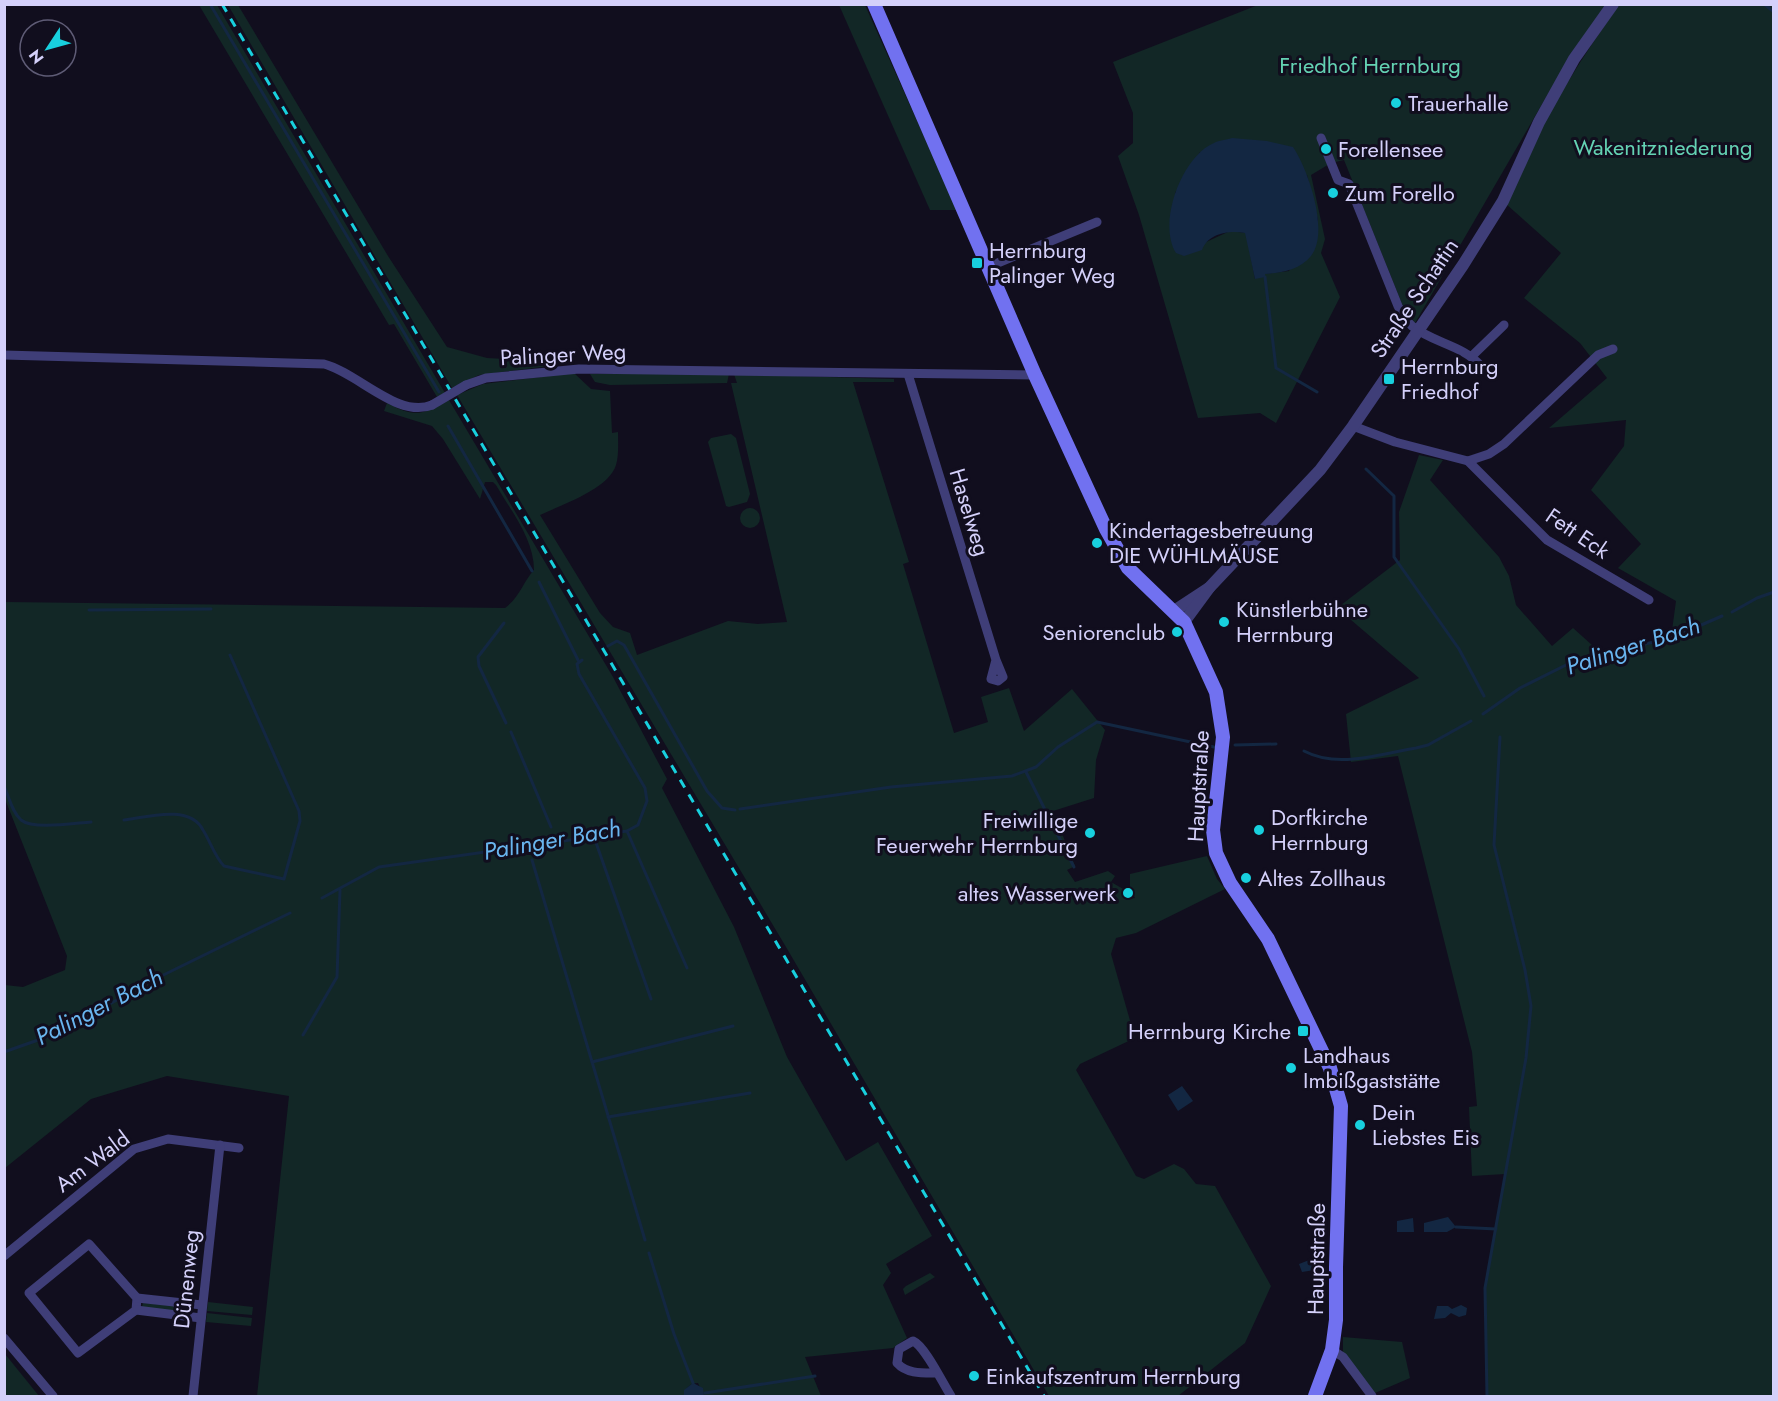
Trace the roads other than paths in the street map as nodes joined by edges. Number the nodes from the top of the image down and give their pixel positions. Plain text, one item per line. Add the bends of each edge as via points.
1 (874, 4) edge
2 (1613, 4) edge
3 (1321, 138) dead end
4 (1097, 222) dead end
5 (988, 267) junction
6 (1504, 326) dead end
7 (1417, 329) junction
8 (1612, 349) dead end
9 (4, 356) edge
10 (1472, 356) junction
11 (1481, 366) dead end
12 (908, 374) junction
13 (1035, 375) junction
14 (1353, 426) junction
15 (1468, 461) junction
16 (1209, 588) junction
17 (1649, 600) dead end
18 (1174, 610) junction
19 (1184, 622) junction
20 (996, 660) dead end
21 (220, 1145) junction
22 (239, 1148) dead end
23 (4, 1256) edge
24 (137, 1299) junction
25 (202, 1305) junction
26 (136, 1310) junction
27 (201, 1318) junction
28 (4, 1338) edge
29 (1332, 1350) junction
30 (937, 1373) junction
31 (53, 1396) edge
32 (193, 1396) edge
33 (951, 1396) edge
34 (1315, 1396) edge
35 (1372, 1396) edge

1 - 5 main road, Hauptstraße
2 - 7 street, Straße Schattin via 1574,58 1503,201
3 - 7 street via 1338,180 1349,184 1398,306
4 - 5 street
5 - 13 main road, Hauptstraße
6 - 10 street
7 - 10 street
7 - 14 street, Straße Schattin
8 - 15 street via 1598,355 1504,444 1490,454
9 - 12 street, Palinger Weg, bridge via 324,364 350,374 404,407 417,410 486,378 579,369
10 - 11 street
12 - 13 street, Palinger Weg
12 - 20 street, Haselweg
13 - 18 main road, Hauptstraße via 1118,552 1139,580
14 - 15 street via 1395,442
14 - 16 street, Straße Schattin via 1290,504
15 - 17 street, Fett Eck via 1547,540
16 - 18 street, Straße Schattin
16 - 19 street, Straße Schattin
18 - 19 main road, Hauptstraße
19 - 29 main road, Hauptstraße via 1216,692 1223,737 1213,830 1216,853 1230,883 1268,939 1330,1068 1341,1106
21 - 22 street, Am Wald
21 - 23 street, Am Wald via 168,1139 134,1149
21 - 25 street, Dünenweg
24 - 25 street
24 - 26 street
24 - 26 street via 89,1244 29,1293 78,1353
25 - 27 street, Dünenweg
26 - 27 street
27 - 32 street, Dünenweg
28 - 31 street
29 - 34 main road, Hauptstraße
29 - 35 street
30 - 30 street via 902,1368 897,1363 899,1349 913,1341 918,1343
30 - 33 street

